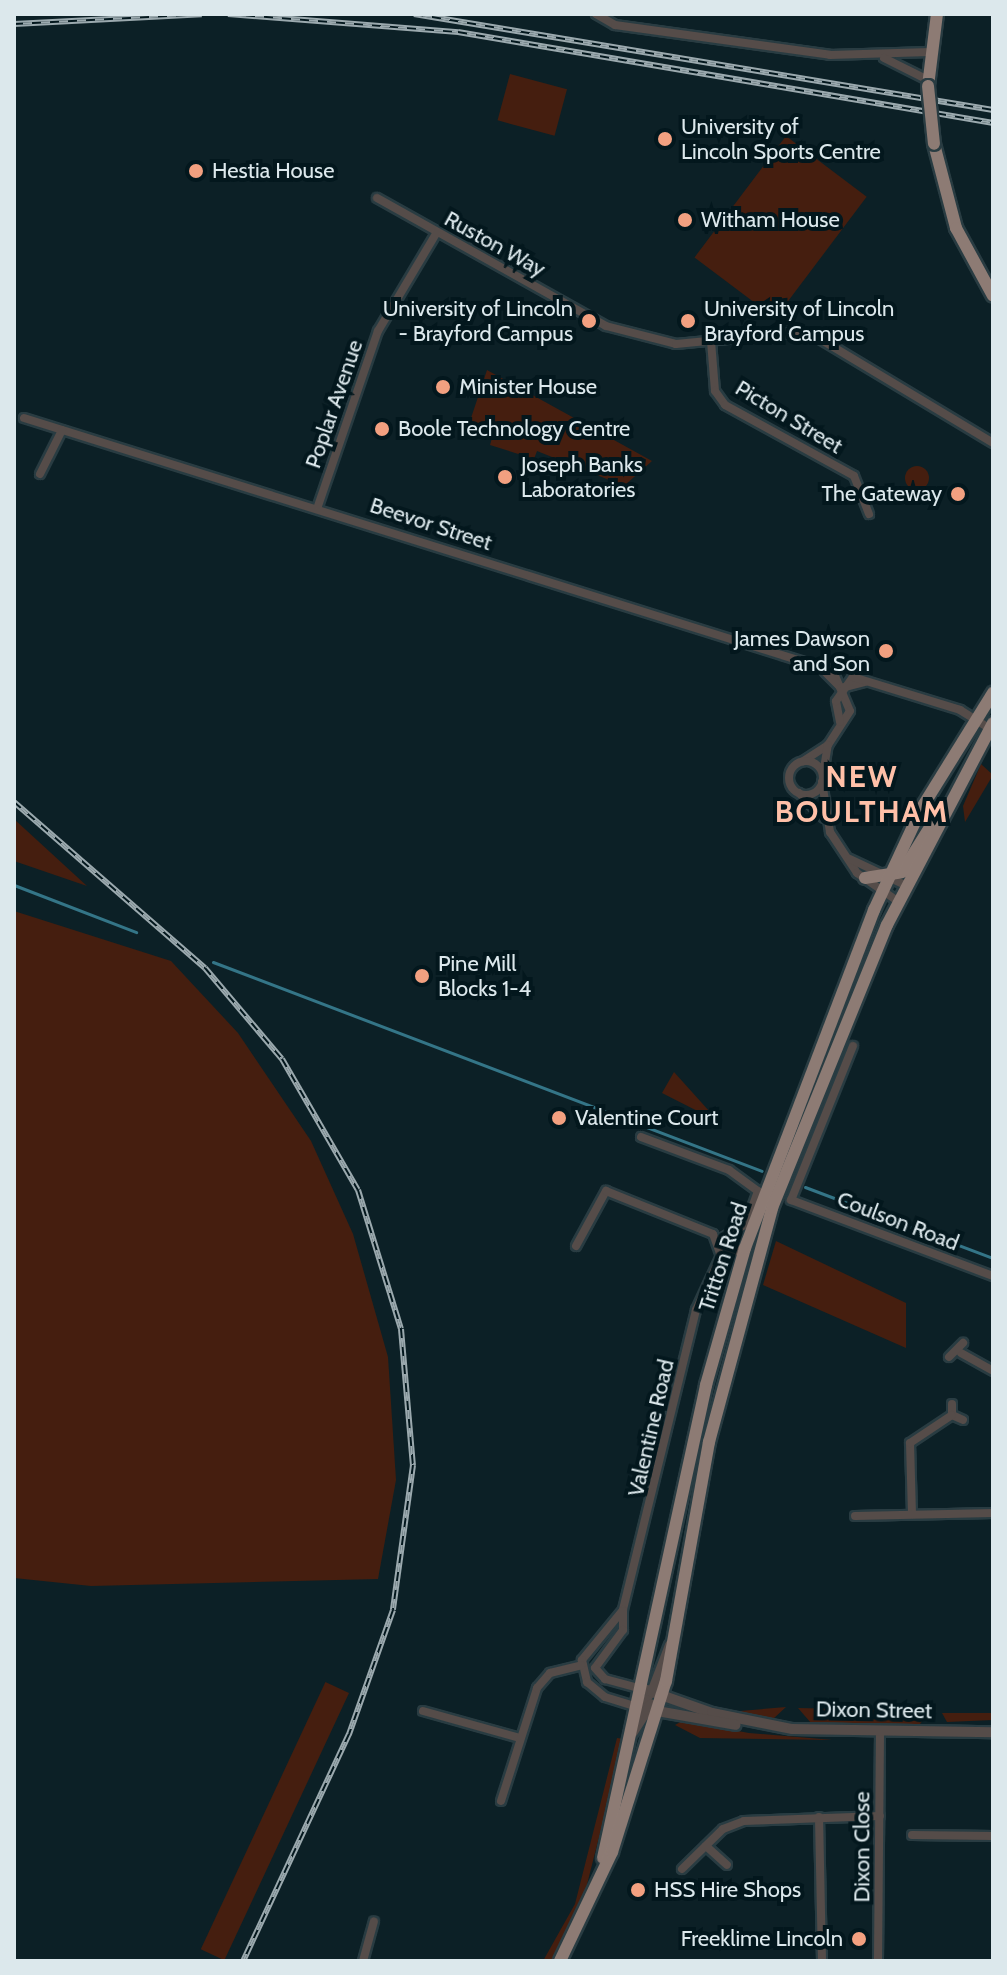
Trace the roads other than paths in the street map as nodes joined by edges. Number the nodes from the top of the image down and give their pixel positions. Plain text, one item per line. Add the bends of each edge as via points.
1 (596, 14) edge
2 (936, 16) edge
3 (930, 52) junction
4 (883, 58) junction
5 (928, 83) junction
6 (377, 198) dead end
7 (437, 232) junction
8 (993, 296) edge
9 (711, 341) junction
10 (24, 418) dead end
11 (62, 430) junction
12 (993, 443) edge
13 (40, 474) dead end
14 (318, 506) junction
15 (869, 514) dead end
16 (841, 688) junction
17 (993, 693) edge
18 (976, 718) junction
19 (992, 728) edge
20 (828, 745) junction
21 (803, 761) junction
22 (822, 779) junction
23 (958, 790) junction
24 (799, 793) junction
25 (824, 818) junction
26 (850, 859) junction
27 (890, 876) junction
28 (865, 878) junction
29 (907, 886) junction
30 (883, 893) junction
31 (899, 902) junction
32 (853, 1046) dead end
33 (641, 1137) dead end
34 (718, 1241) junction
35 (576, 1246) dead end
36 (745, 1248) junction
37 (721, 1256) junction
38 (993, 1276) edge
39 (963, 1343) dead end
40 (961, 1353) junction
41 (949, 1357) dead end
42 (993, 1371) edge
43 (952, 1404) dead end
44 (952, 1415) junction
45 (963, 1420) dead end
46 (993, 1513) edge
47 (912, 1514) junction
48 (855, 1516) dead end
49 (623, 1610) junction
50 (581, 1665) junction
51 (652, 1692) junction
52 (648, 1709) junction
53 (423, 1711) dead end
54 (754, 1724) junction
55 (880, 1732) junction
56 (993, 1732) edge
57 (520, 1738) junction
58 (501, 1801) dead end
59 (880, 1816) junction
60 (819, 1817) junction
61 (912, 1835) dead end
62 (993, 1836) edge
63 (706, 1846) junction
64 (727, 1865) dead end
65 (682, 1869) dead end
66 (602, 1873) junction
67 (374, 1921) dead end
68 (363, 1961) edge
69 (560, 1961) edge
70 (822, 1961) edge
71 (878, 1961) edge

1 - 4 street via 615,25
2 - 3 main road
3 - 4 street
3 - 5 main road
4 - 5 street
5 - 8 main road, bridge via 934,144 956,228
6 - 7 street, Ruston Way
7 - 9 street, Ruston Way via 606,326 676,344
7 - 14 street, Poplar Avenue via 378,331
9 - 12 street, Ruston Way via 790,333 820,339
9 - 15 street, Picton Street via 715,391 725,405 854,476
10 - 11 street, Beevor Street
11 - 13 street
11 - 14 street, Beevor Street
14 - 16 street, Beevor Street via 838,675
16 - 18 street via 853,677
16 - 20 street via 840,722
17 - 18 main road, Tritton Road
18 - 19 street
18 - 27 main road, Tritton Road
19 - 23 main road, Tritton Road
20 - 21 street
20 - 22 street
21 - 22 street
21 - 24 street via 790,774
22 - 24 street via 815,792
22 - 25 street
23 - 27 main road via 905,868
23 - 29 main road, Tritton Road
24 - 25 street
25 - 26 street
26 - 27 street
26 - 28 street
27 - 28 main road
27 - 29 street
27 - 30 main road, Tritton Road
28 - 30 street
29 - 31 main road, Tritton Road
30 - 31 street
30 - 36 main road, Tritton Road
31 - 51 main road, Tritton Road via 837,1040 759,1244 709,1442 670,1645
32 - 38 street, Coulson Road via 791,1200
33 - 34 street via 729,1170 758,1191 746,1224
34 - 35 street via 606,1191
34 - 37 street
36 - 37 street
36 - 51 main road, Tritton Road via 706,1385
37 - 49 street, Valentine Road via 696,1310
39 - 40 street
40 - 41 street
40 - 42 street
43 - 44 street
44 - 45 street
44 - 47 street via 910,1443
46 - 47 street
47 - 48 street
49 - 50 street, Valentine Road
49 - 51 street, Valentine Road via 623,1630 595,1668 605,1679
50 - 52 street via 599,1694
50 - 57 street via 545,1677
51 - 52 main road, Tritton Road
51 - 52 main road, Tritton Road
51 - 54 street, Dixon Street
52 - 54 street, Dixon Street
52 - 66 main road, Tritton Road
52 - 66 main road, Tritton Road via 633,1732
53 - 57 street
54 - 55 street, Dixon Street
55 - 56 street, Dixon Street
55 - 59 street, Dixon Close
57 - 58 street
59 - 60 street
59 - 71 street, Dixon Close
60 - 63 street via 744,1821
60 - 70 street
61 - 62 street
63 - 64 street
63 - 65 street
66 - 69 main road, Tritton Road
67 - 68 street

